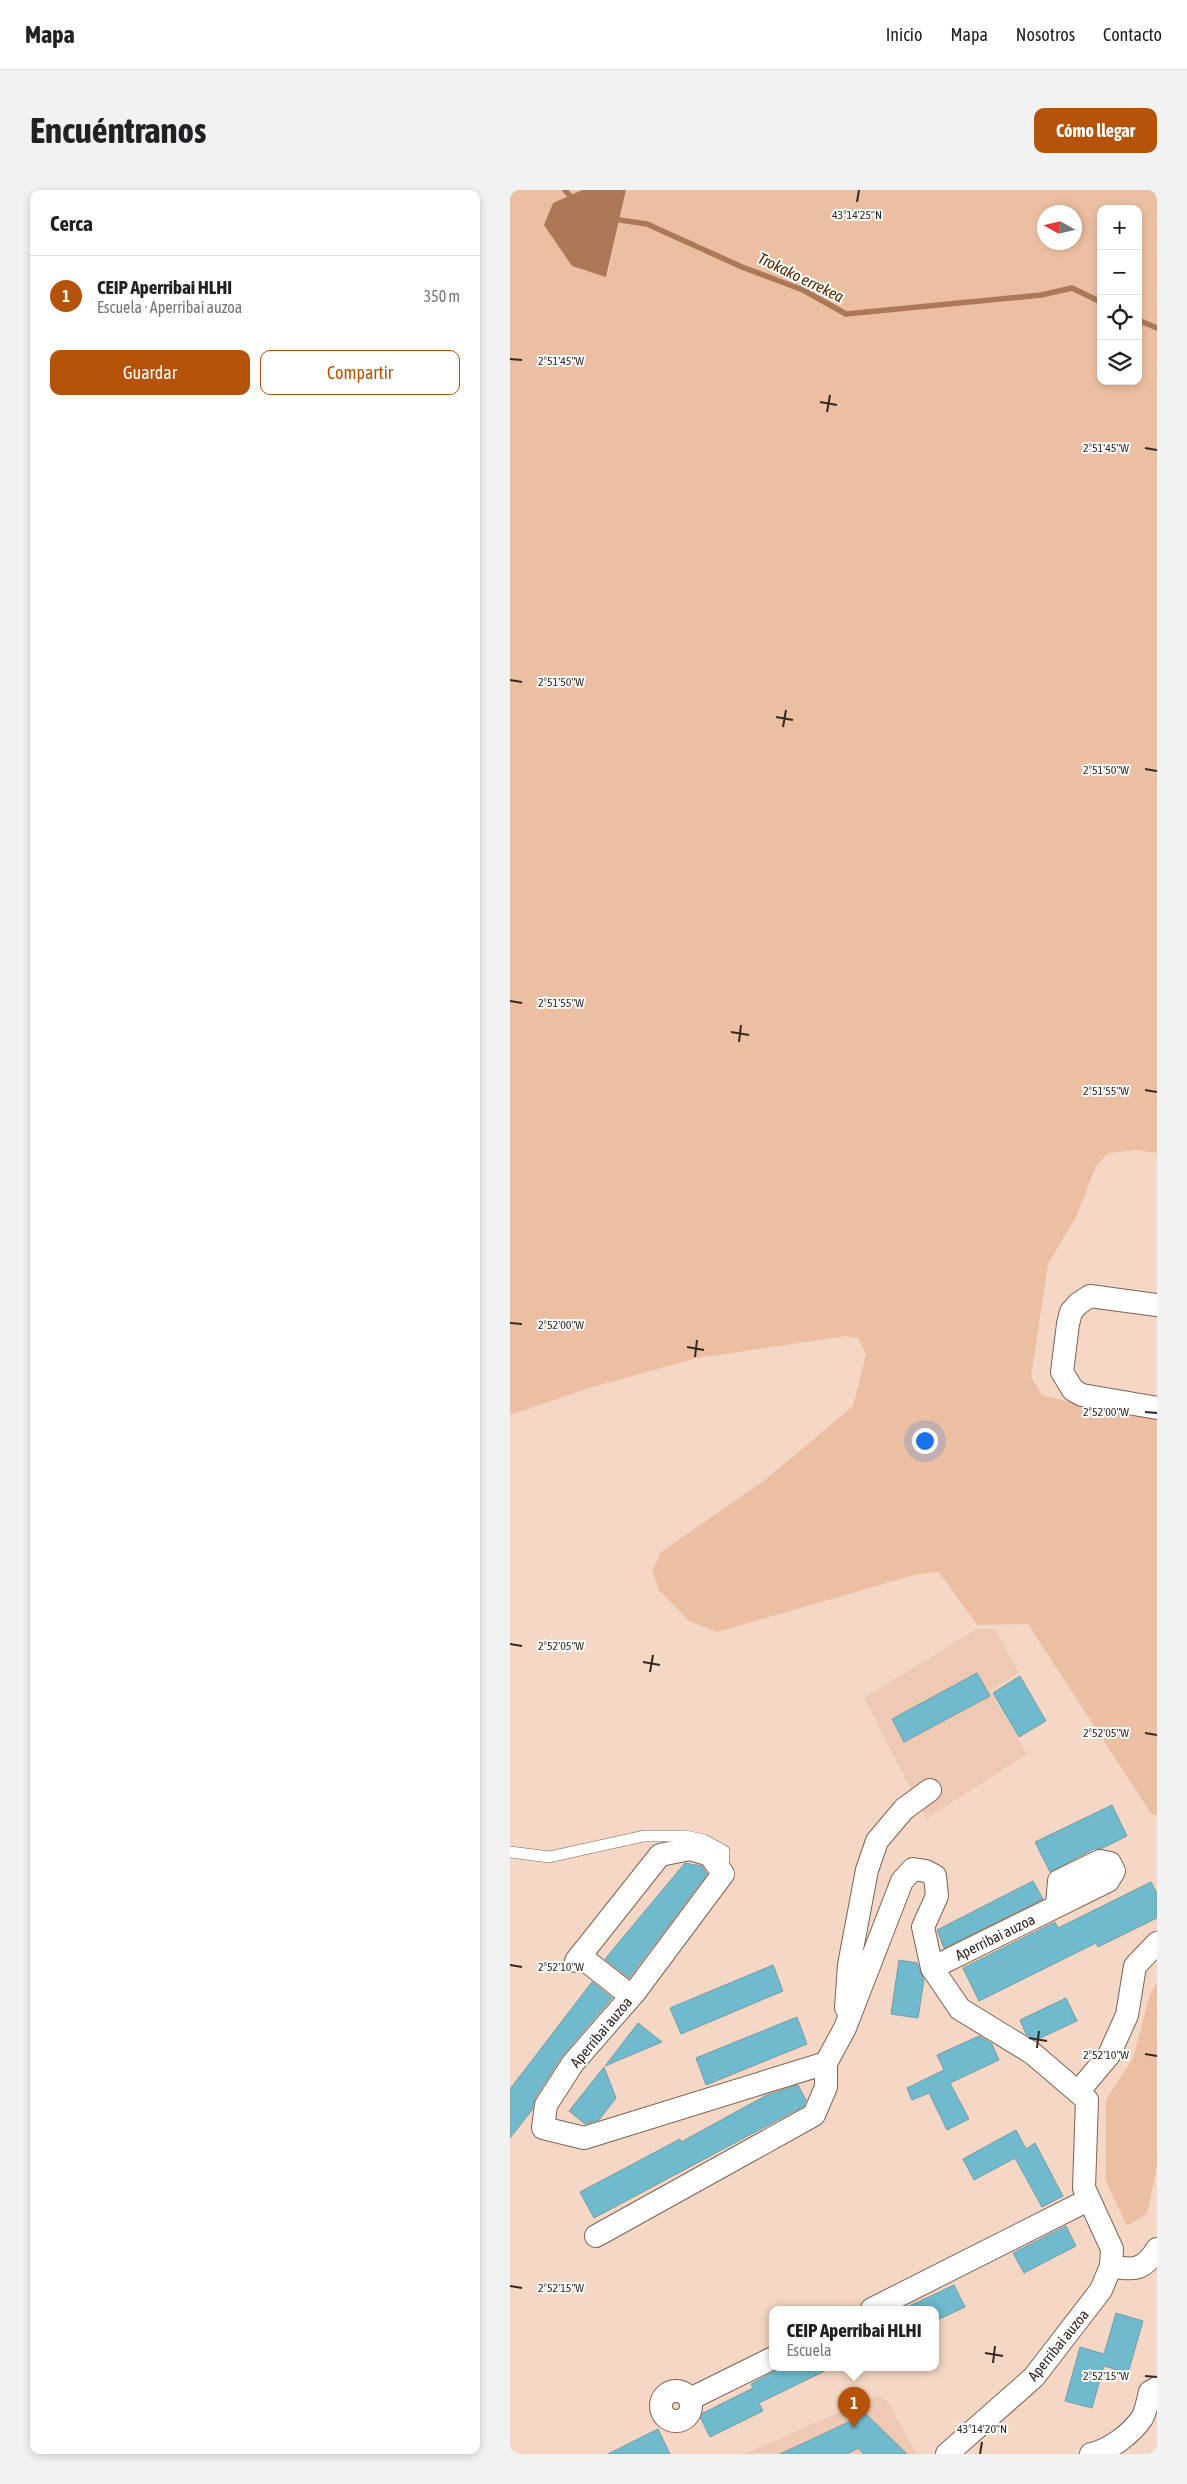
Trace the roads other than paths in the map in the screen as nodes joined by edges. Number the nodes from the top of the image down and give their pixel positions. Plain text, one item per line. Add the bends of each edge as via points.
1 (1157, 1304) edge
2 (1157, 1408) edge
3 (924, 1794) dead end
4 (510, 1852) edge
5 (723, 1874) junction
6 (1057, 1906) dead end
7 (1157, 1943) edge
8 (932, 1968) junction
9 (631, 1996) junction
10 (845, 2028) junction
11 (826, 2063) junction
12 (1078, 2092) junction
13 (1088, 2200) junction
14 (596, 2236) dead end
15 (1157, 2249) edge
16 (1111, 2266) junction
17 (878, 2306) edge
18 (769, 2360) edge
19 (1157, 2388) edge
20 (690, 2399) dead end
21 (948, 2454) edge
22 (1091, 2454) edge

1 - 2 street via 1090,1296 1078,1304 1071,1312 1068,1324 1062,1372 1073,1390 1082,1395
3 - 10 street, Aperribai auzoa via 904,1809 877,1841 867,1870 849,1965
4 - 5 lane via 549,1857 644,1836 684,1836 704,1840 724,1851
5 - 9 street, Aperribai auzoa
5 - 9 street via 710,1855 690,1849 660,1855 578,1958
6 - 8 street, Aperribai auzoa
7 - 12 street via 1135,1966 1127,2015 1109,2055
8 - 10 street, Aperribai auzoa via 923,1927 937,1896 936,1876 913,1869 902,1881
8 - 12 street, Aperribai auzoa via 960,2009 1032,2053
9 - 11 street, Aperribai auzoa via 572,2063 546,2105 543,2128 584,2138
10 - 11 street, Aperribai auzoa
11 - 14 street, Aperribai auzoa via 826,2087 814,2116
12 - 13 street, Aperribai auzoa via 1087,2100 1084,2188
13 - 16 street, Aperribai auzoa via 1112,2249
13 - 17 street
15 - 16 street via 1149,2262 1130,2270
16 - 21 street, Aperribai auzoa via 1101,2290 1034,2377
18 - 20 street
19 - 22 street via 1150,2392 1143,2416 1136,2425 1119,2440

